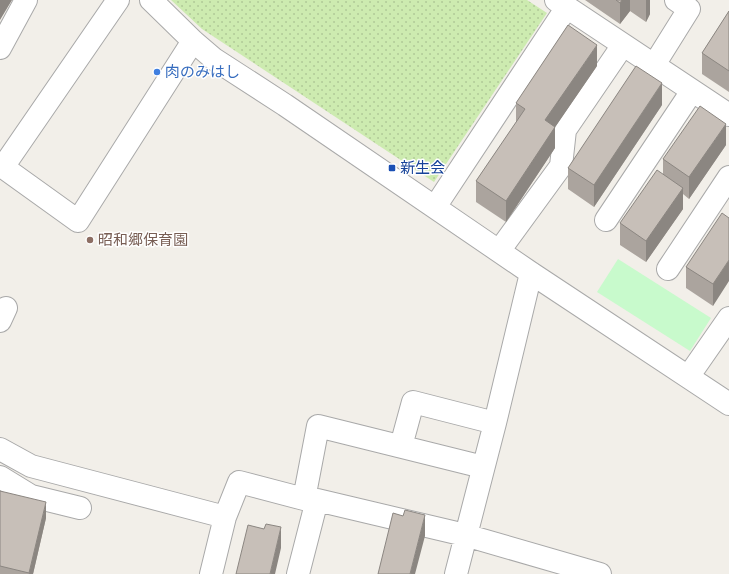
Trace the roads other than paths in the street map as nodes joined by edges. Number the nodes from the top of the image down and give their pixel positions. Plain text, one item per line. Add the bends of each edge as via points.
1 (26, 0) edge
2 (118, 0) edge
3 (151, 0) edge
4 (676, 0) edge
5 (561, 4) edge
6 (193, 41) junction
7 (624, 45) junction
8 (0, 48) edge
9 (654, 65) junction
10 (692, 91) junction
11 (729, 116) edge
12 (2, 166) edge
13 (729, 177) edge
14 (435, 207) junction
15 (606, 220) dead end
16 (500, 251) junction
17 (668, 269) dead end
18 (531, 273) junction
19 (729, 318) edge
20 (688, 377) junction
21 (729, 404) edge
22 (495, 423) junction
23 (402, 446) junction
24 (0, 449) edge
25 (483, 467) junction
26 (0, 477) edge
27 (310, 499) junction
28 (80, 508) dead end
29 (225, 517) junction
30 (465, 535) junction
31 (211, 574) edge
32 (298, 574) edge
33 (456, 574) edge
34 (600, 574) edge

1 - 8 street
2 - 12 street
3 - 6 street
4 - 9 street via 689,9
5 - 7 street
5 - 14 street
6 - 12 street via 78,221
6 - 14 street via 214,59
7 - 9 street
7 - 16 street via 565,130 561,166
9 - 10 street
10 - 11 street
10 - 15 street
13 - 17 street
14 - 16 street
16 - 18 street
18 - 20 street
18 - 22 street
19 - 20 street
20 - 21 street
22 - 23 street via 413,402
22 - 25 street
23 - 25 street
23 - 27 street via 318,426
24 - 29 street via 31,466
25 - 30 street
26 - 28 street via 31,496
27 - 29 street via 239,482
27 - 30 street
27 - 32 street
29 - 31 street
30 - 33 street
30 - 34 street

